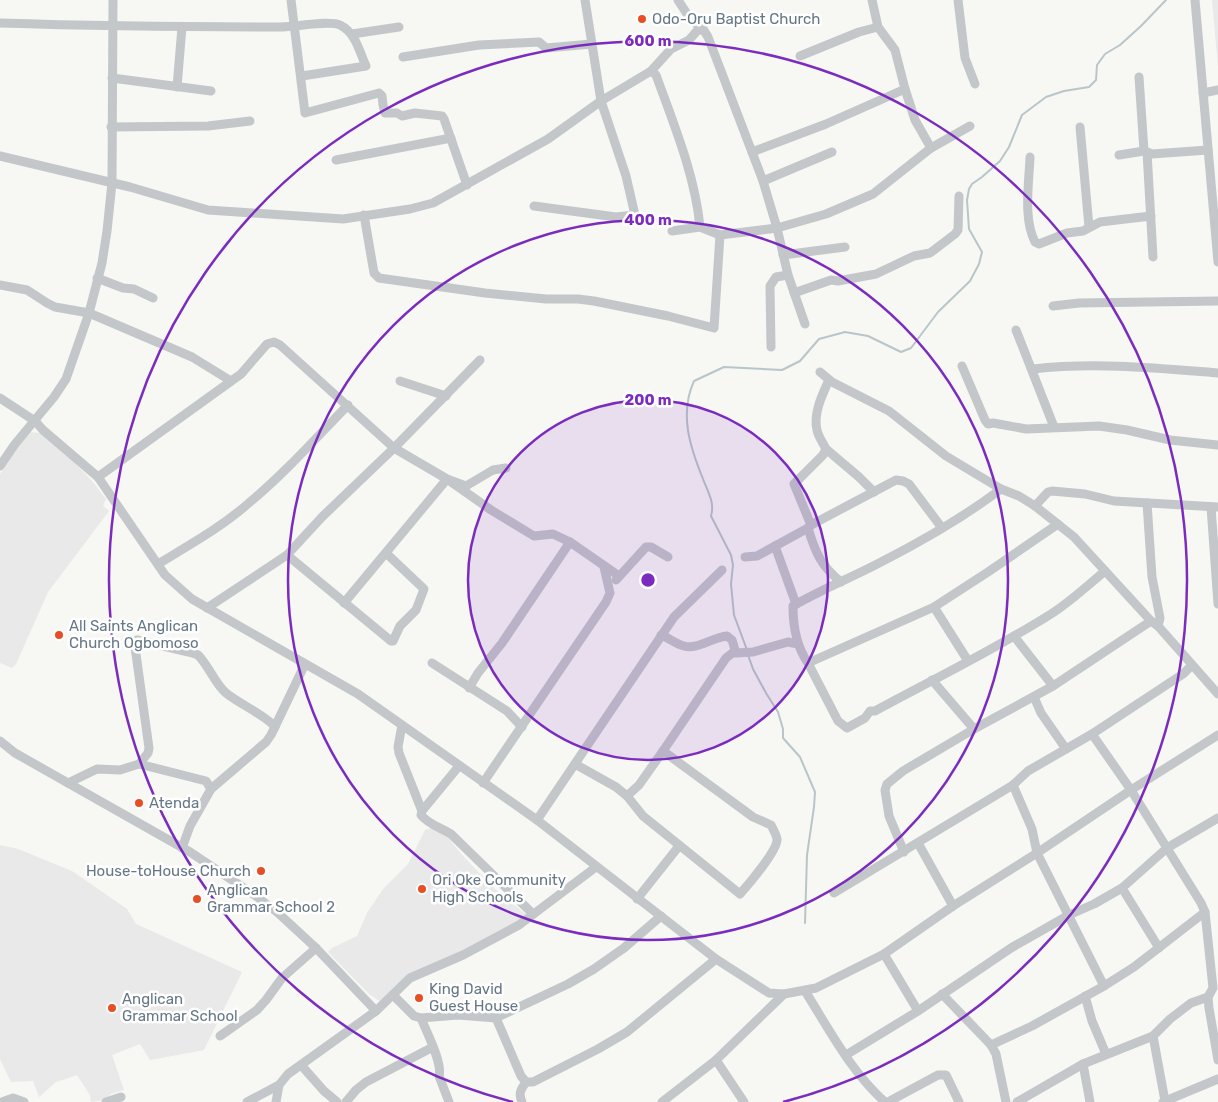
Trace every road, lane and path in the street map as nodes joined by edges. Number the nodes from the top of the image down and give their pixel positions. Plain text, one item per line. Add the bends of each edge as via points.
1 (112, 0) edge
2 (291, 0) edge
3 (585, 0) edge
4 (678, 0) edge
5 (872, 0) edge
6 (958, 0) edge
7 (1195, 0) edge
8 (0, 23) edge
9 (113, 26) junction
10 (182, 27) junction
11 (294, 27) junction
12 (399, 27) dead end
13 (878, 27) junction
14 (703, 29) junction
15 (352, 34) junction
16 (592, 44) junction
17 (800, 56) dead end
18 (403, 57) dead end
19 (651, 71) junction
20 (302, 76) junction
21 (1139, 77) dead end
22 (112, 78) junction
23 (975, 84) dead end
24 (177, 87) junction
25 (905, 89) junction
26 (1218, 90) edge
27 (211, 91) dead end
28 (1203, 93) junction
29 (601, 101) junction
30 (250, 121) dead end
31 (970, 126) dead end
32 (111, 127) junction
33 (1080, 127) dead end
34 (451, 138) junction
35 (930, 148) junction
36 (1208, 150) junction
37 (752, 152) junction
38 (832, 152) dead end
39 (1145, 152) junction
40 (1120, 154) dead end
41 (0, 156) edge
42 (1030, 157) dead end
43 (336, 160) dead end
44 (763, 181) junction
45 (112, 183) junction
46 (467, 185) junction
47 (959, 196) dead end
48 (534, 206) dead end
49 (364, 215) junction
50 (1151, 216) junction
51 (1089, 227) junction
52 (700, 228) junction
53 (777, 228) junction
54 (672, 231) dead end
55 (720, 235) junction
56 (845, 247) dead end
57 (783, 256) junction
58 (1153, 257) dead end
59 (1218, 262) edge
60 (788, 275) junction
61 (97, 278) junction
62 (0, 284) edge
63 (794, 293) junction
64 (153, 298) dead end
65 (1218, 301) edge
66 (1053, 306) dead end
67 (89, 313) junction
68 (805, 324) dead end
69 (1016, 330) dead end
70 (771, 347) dead end
71 (480, 360) dead end
72 (962, 366) dead end
73 (1033, 369) junction
74 (820, 372) dead end
75 (1218, 372) edge
76 (830, 380) junction
77 (231, 381) junction
78 (400, 381) dead end
79 (446, 396) junction
80 (0, 398) edge
81 (348, 405) junction
82 (35, 421) junction
83 (1054, 427) junction
84 (1218, 445) edge
85 (394, 448) junction
86 (826, 449) junction
87 (0, 466) edge
88 (506, 468) dead end
89 (98, 477) junction
90 (447, 479) junction
91 (1001, 489) junction
92 (874, 492) junction
93 (1147, 503) junction
94 (1035, 506) junction
95 (1214, 507) edge
96 (1058, 524) junction
97 (810, 527) junction
98 (942, 528) junction
99 (570, 542) junction
100 (775, 546) junction
101 (386, 553) junction
102 (287, 555) junction
103 (668, 557) dead end
104 (745, 557) dead end
105 (158, 564) junction
106 (604, 567) junction
107 (722, 570) dead end
108 (1105, 571) junction
109 (619, 576) junction
110 (841, 582) junction
111 (609, 587) junction
112 (344, 603) junction
113 (796, 604) junction
114 (1218, 604) edge
115 (934, 607) junction
116 (207, 608) junction
117 (1154, 623) junction
118 (661, 635) junction
119 (1014, 636) junction
120 (798, 644) junction
121 (735, 651) junction
122 (968, 662) junction
123 (432, 663) dead end
124 (808, 663) junction
125 (305, 664) junction
126 (1192, 665) junction
127 (932, 680) junction
128 (1053, 686) junction
129 (469, 688) junction
130 (1218, 694) edge
131 (1034, 697) junction
132 (275, 722) junction
133 (402, 726) junction
134 (522, 727) junction
135 (974, 729) junction
136 (1092, 734) junction
137 (1218, 735) edge
138 (0, 741) edge
139 (1066, 749) junction
140 (664, 751) junction
141 (138, 764) junction
142 (574, 764) junction
143 (459, 766) junction
144 (68, 783) junction
145 (483, 783) junction
146 (1013, 785) junction
147 (211, 789) junction
148 (1131, 790) junction
149 (627, 796) junction
150 (422, 811) junction
151 (1218, 818) edge
152 (537, 820) junction
153 (918, 843) junction
154 (679, 846) junction
155 (182, 848) junction
156 (1167, 848) junction
157 (904, 852) junction
158 (1037, 853) junction
159 (596, 867) junction
160 (1122, 888) junction
161 (834, 893) dead end
162 (637, 899) junction
163 (954, 906) junction
164 (1205, 912) junction
165 (533, 914) junction
166 (1069, 915) junction
167 (661, 916) junction
168 (316, 948) junction
169 (1159, 948) junction
170 (884, 954) junction
171 (716, 959) junction
172 (1214, 960) edge
173 (1104, 986) junction
174 (805, 991) junction
175 (784, 994) junction
176 (942, 994) junction
177 (393, 995) junction
178 (1085, 996) junction
179 (1208, 997) junction
180 (376, 1011) junction
181 (918, 1011) junction
182 (421, 1018) junction
183 (496, 1018) junction
184 (220, 1036) dead end
185 (1153, 1036) junction
186 (991, 1045) junction
187 (433, 1047) junction
188 (1106, 1054) junction
189 (846, 1055) junction
190 (716, 1060) junction
191 (1218, 1060) edge
192 (1083, 1064) junction
193 (301, 1065) junction
194 (1218, 1079) edge
195 (526, 1082) junction
196 (279, 1085) junction
197 (121, 1097) dead end
198 (2, 1102) edge
199 (24, 1102) edge
200 (106, 1102) edge
201 (247, 1102) edge
202 (276, 1102) edge
203 (337, 1102) edge
204 (346, 1102) edge
205 (449, 1102) edge
206 (522, 1102) edge
207 (662, 1102) edge
208 (744, 1102) edge
209 (887, 1102) edge
210 (958, 1102) edge
211 (1006, 1102) edge
212 (1017, 1102) edge
213 (1090, 1102) edge
214 (1164, 1102) edge

1 - 9 street
2 - 11 street
3 - 16 street
4 - 14 street via 691,20
5 - 13 street
6 - 23 street via 965,58
7 - 28 street
8 - 9 street
9 - 10 street
9 - 22 street
10 - 11 street
10 - 24 street
11 - 15 street via 328,23 339,25
11 - 20 street
12 - 15 street
13 - 17 street
13 - 25 street via 896,50
14 - 19 street via 671,49
14 - 37 street
15 - 20 street via 366,66
16 - 18 street via 546,48 539,42 480,45
16 - 29 street
19 - 29 street
19 - 52 street via 656,75 683,150 698,206
20 - 34 street via 305,113 379,93 385,113 442,116
21 - 39 street
22 - 24 street
22 - 32 street
24 - 27 street
25 - 35 street via 915,120
25 - 37 street
26 - 28 street
28 - 36 street
29 - 46 street via 548,138
29 - 48 street via 624,167 635,215 616,217
30 - 32 street via 208,126
31 - 35 street
32 - 45 street
33 - 51 street
34 - 43 street
34 - 46 street
35 - 53 street via 873,194 826,214
36 - 39 street
36 - 59 street
37 - 44 street
38 - 44 street
39 - 40 street
39 - 50 street
41 - 45 street
42 - 51 street via 1028,217 1035,242 1039,244
44 - 53 street
45 - 49 street via 208,210 343,219
45 - 61 street via 105,249
46 - 49 street via 433,203
47 - 63 street via 956,234 930,253 914,256 876,274 831,280
49 - 55 street via 374,273 379,278 485,293 594,301 714,328
50 - 51 street via 1100,222
50 - 58 street
52 - 54 street
52 - 55 street
53 - 55 street
53 - 57 street
56 - 57 street
57 - 60 street
60 - 63 street
60 - 70 street via 776,277 770,286
61 - 64 street
61 - 67 street
62 - 67 street via 27,290 55,307
63 - 68 street
65 - 66 street
67 - 77 street via 192,357
67 - 82 street via 66,379
69 - 73 street
71 - 79 street
72 - 83 street via 988,424 1026,429
73 - 75 street via 1124,365
73 - 83 street
74 - 76 street
76 - 86 street via 816,417 817,432
76 - 91 street via 889,411 946,456
77 - 81 street via 242,374 267,344 274,342
77 - 89 street
78 - 79 street
79 - 85 street
80 - 82 street
81 - 85 street
81 - 105 street via 249,503 220,526
82 - 87 street
82 - 89 street
83 - 84 street via 1099,426 1170,440
85 - 90 street
85 - 102 street
86 - 92 street
86 - 97 street via 794,484
88 - 90 street via 493,470 466,486
89 - 105 street
90 - 99 street via 534,536 553,534
90 - 101 street
91 - 94 street
91 - 98 street
92 - 97 street
92 - 98 street via 896,480 903,480
93 - 94 street via 1052,491
93 - 95 street
93 - 117 street via 1151,564 1160,618
94 - 96 street
95 - 114 street
96 - 108 street
96 - 115 street
97 - 100 street
97 - 110 street via 813,544 822,563
98 - 110 street
99 - 106 street
99 - 129 street
100 - 104 street via 757,556
100 - 113 street
101 - 112 street
101 - 112 street via 424,588 419,605 400,626 393,641
102 - 112 street
102 - 116 street
103 - 109 street via 646,546
105 - 116 street via 165,575
106 - 109 street
106 - 111 street
107 - 118 street via 674,617
108 - 117 street
108 - 119 street via 1067,603
109 - 111 street
110 - 113 street
111 - 134 street via 606,602
113 - 120 street via 793,606 793,621
115 - 122 street
115 - 124 street
116 - 125 street
117 - 126 street
117 - 128 street
118 - 121 street via 686,647 727,636 732,640
118 - 142 street
119 - 122 street
119 - 128 street
120 - 121 street via 788,642 753,652
120 - 124 street
121 - 140 street via 726,658
122 - 127 street
123 - 129 street
124 - 127 street via 838,720 847,728 865,718 870,711
125 - 132 street
125 - 133 street via 358,694
126 - 130 street
126 - 136 street
127 - 135 street
128 - 131 street
129 - 134 street via 507,711
131 - 135 street
131 - 139 street
132 - 141 street via 225,692 193,652 137,640 135,647 149,748
132 - 147 street via 266,742
133 - 143 street
133 - 150 street via 399,753
134 - 145 street
135 - 157 street via 887,784 889,816
136 - 139 street
136 - 148 street
137 - 148 street
138 - 144 street
139 - 146 street via 1028,771
140 - 149 street
140 - 154 street via 753,817 771,824 777,839 759,872 740,894
141 - 144 street via 120,770 97,769
141 - 147 street via 206,781
142 - 149 street
142 - 152 street
143 - 145 street
143 - 150 street
144 - 155 street
145 - 152 street
146 - 153 street
146 - 158 street via 1032,829
147 - 155 street via 190,826
148 - 156 street
148 - 158 street
149 - 154 street via 643,816
150 - 165 street via 423,818 451,834
151 - 156 street
152 - 159 street
153 - 157 street
153 - 163 street
154 - 162 street
155 - 168 street via 253,894
156 - 160 street
156 - 164 street
157 - 161 street
158 - 163 street
158 - 166 street
159 - 162 street
159 - 165 street
160 - 166 street
160 - 169 street
162 - 167 street
163 - 170 street
164 - 169 street
164 - 172 street
165 - 177 street via 463,955 410,978
166 - 173 street
166 - 176 street via 996,957
167 - 171 street
167 - 183 street via 594,969
168 - 180 street
168 - 184 street via 282,978 257,1010
169 - 173 street
170 - 174 street
170 - 181 street
171 - 175 street via 769,993
171 - 195 street via 627,1032 533,1082
172 - 179 street via 1213,988
173 - 178 street
174 - 175 street
174 - 189 street
175 - 190 street
176 - 181 street
176 - 186 street
177 - 180 street
177 - 182 street via 414,1016
178 - 186 street
178 - 188 street
179 - 185 street via 1191,1003
179 - 191 street
180 - 193 street
181 - 189 street
182 - 183 street via 458,1014
182 - 187 street
183 - 195 street
185 - 188 street
185 - 214 street
186 - 211 street via 996,1054
187 - 204 street via 366,1082
187 - 205 street
188 - 192 street
189 - 209 street via 868,1086
190 - 207 street
190 - 208 street
192 - 212 street
192 - 213 street
193 - 196 street
193 - 203 street
194 - 214 street
195 - 206 street via 520,1090
196 - 201 street
196 - 202 street
197 - 200 street
198 - 199 street via 13,1098
209 - 210 street via 938,1075 946,1075

